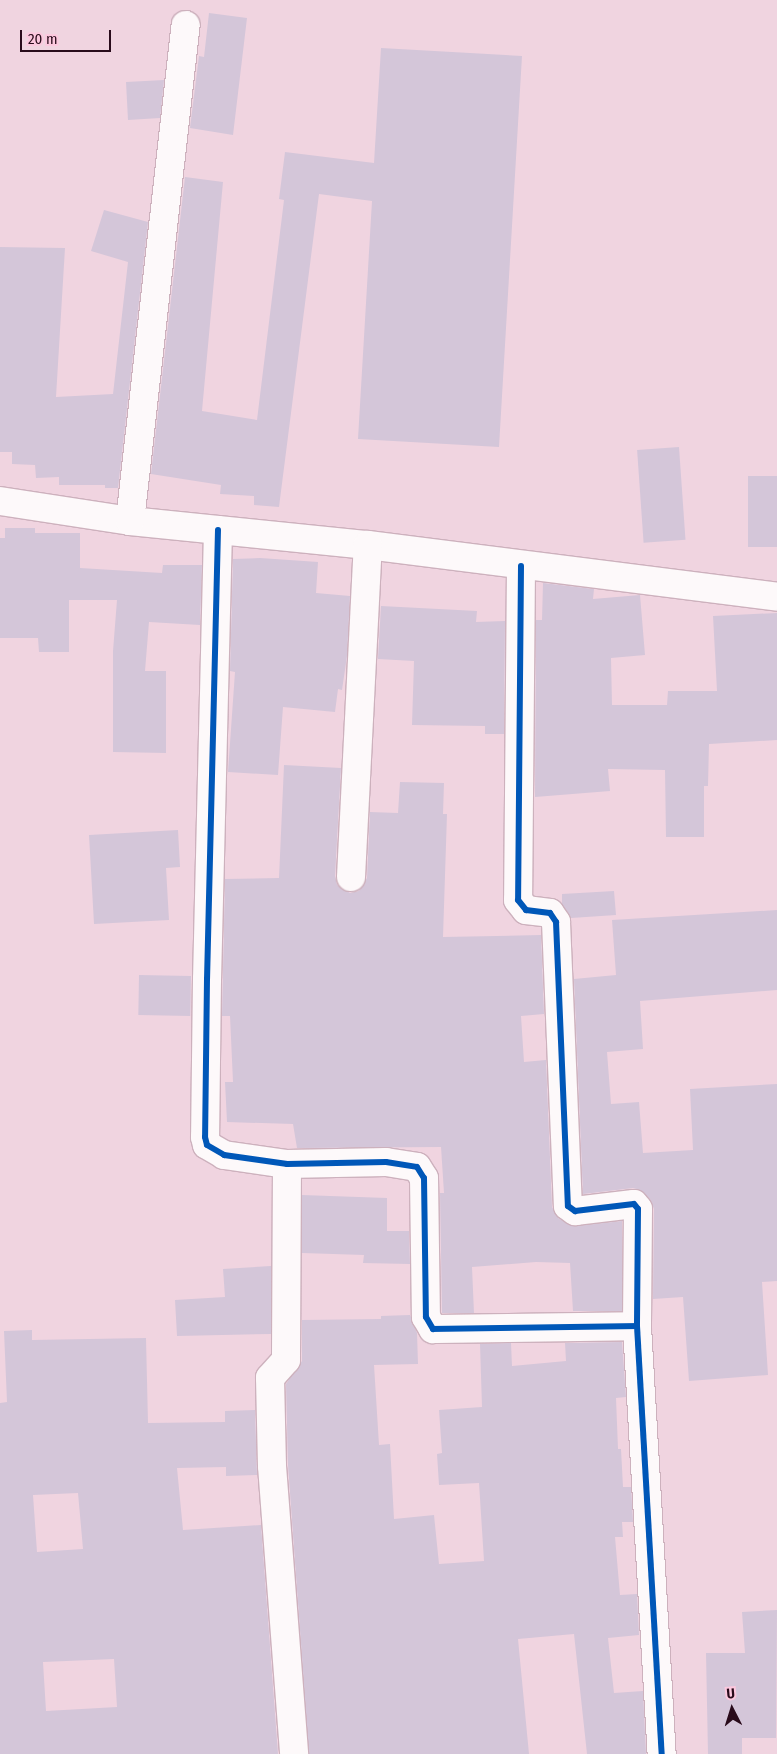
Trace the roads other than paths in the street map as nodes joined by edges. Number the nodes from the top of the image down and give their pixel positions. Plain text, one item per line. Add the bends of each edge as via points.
1 (186, 25) dead end
2 (0, 501) edge
3 (130, 521) junction
4 (218, 530) junction
5 (368, 545) junction
6 (521, 566) junction
7 (777, 597) edge
8 (351, 877) dead end
9 (287, 1164) junction
10 (637, 1326) junction
11 (294, 1754) edge
12 (662, 1754) edge

1 - 3 street
2 - 3 street
3 - 4 street
4 - 5 street
4 - 9 street via 205,1137 211,1150 217,1153
5 - 6 street
5 - 8 street
6 - 7 street
6 - 10 street via 518,900 526,910 550,913 556,922 568,1206 574,1211 634,1204 638,1209
9 - 10 street via 386,1162 417,1167 424,1178 426,1318 433,1329
9 - 11 street via 286,1360 270,1378 272,1466
10 - 12 street

